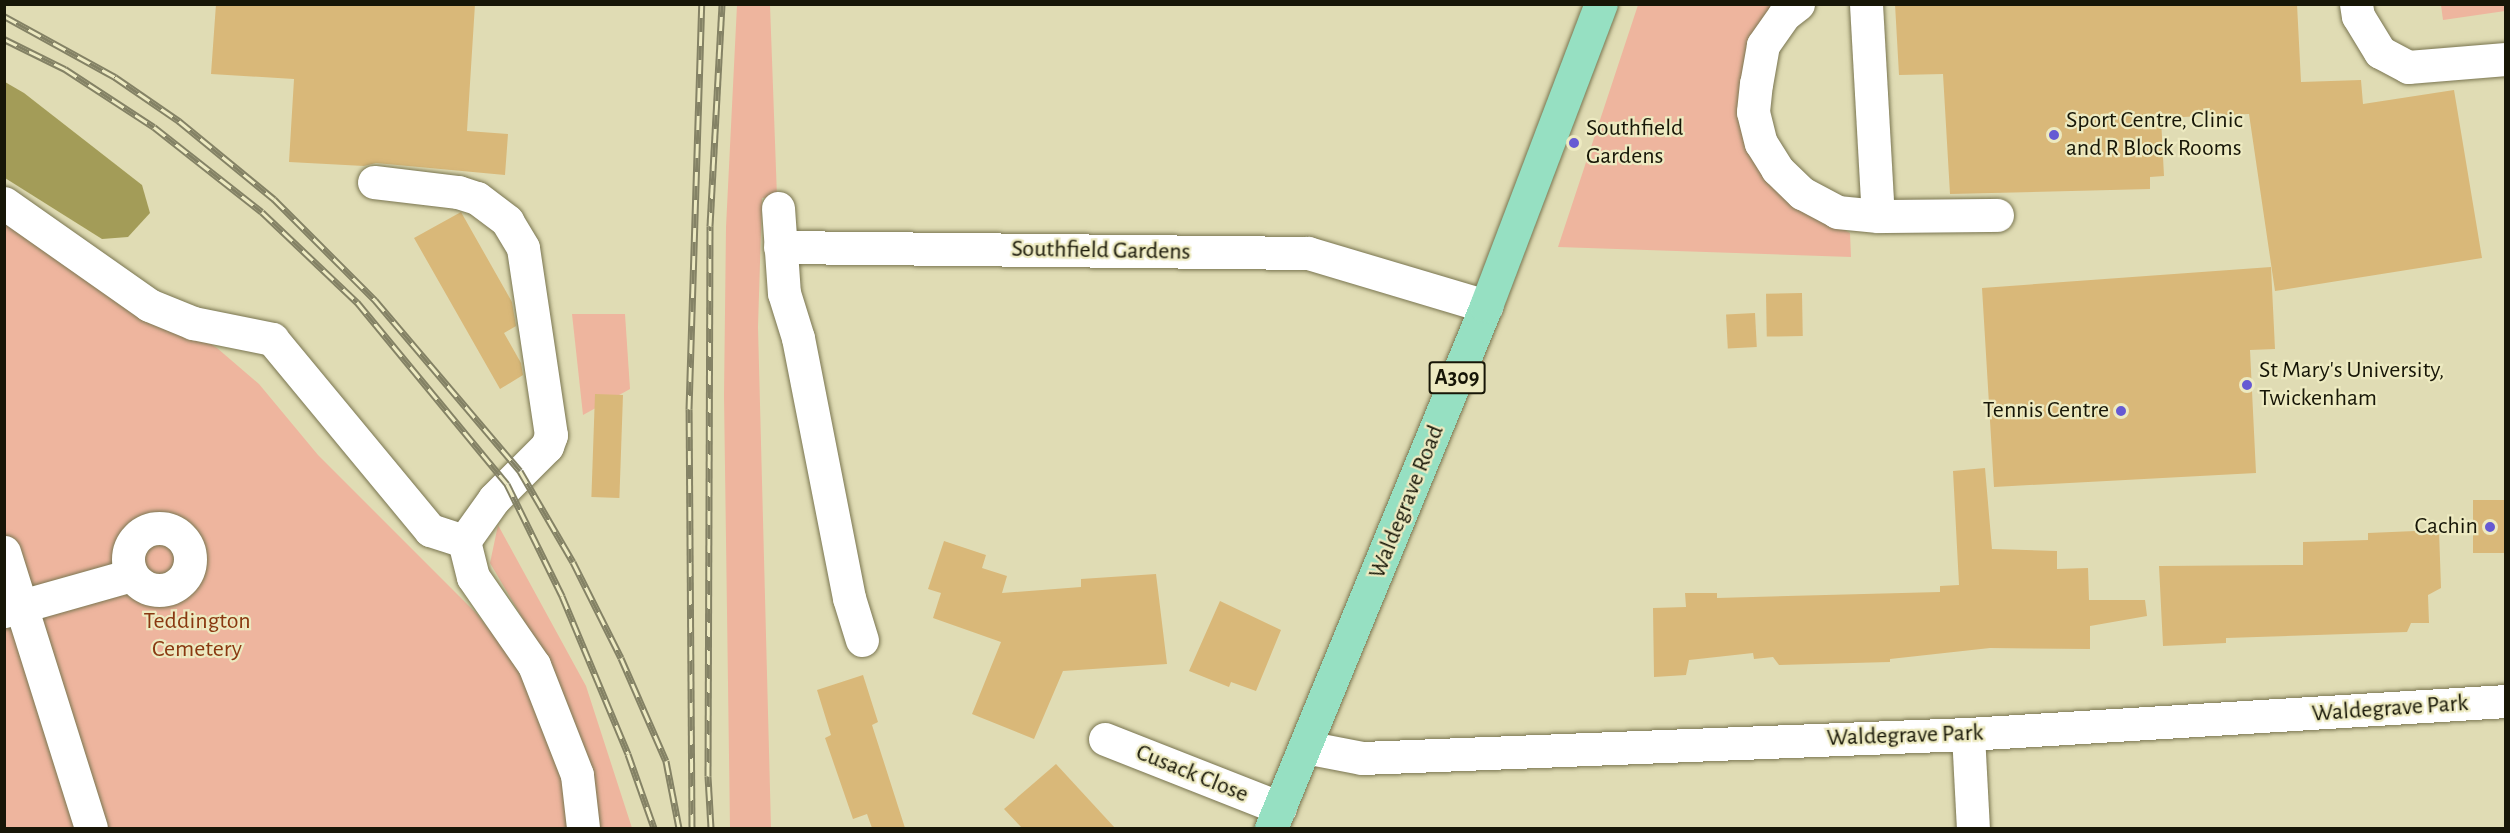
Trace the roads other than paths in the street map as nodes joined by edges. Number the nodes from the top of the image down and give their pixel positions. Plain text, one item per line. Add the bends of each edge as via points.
1 (1601, 4) edge
2 (1798, 4) edge
3 (1866, 4) edge
4 (2356, 4) edge
5 (2505, 59) edge
6 (374, 182) dead end
7 (4, 203) edge
8 (778, 208) dead end
9 (1997, 214) dead end
10 (1878, 216) junction
11 (780, 247) junction
12 (1486, 306) junction
13 (464, 541) junction
14 (4, 552) edge
15 (131, 575) dead end
16 (13, 609) edge
17 (862, 640) dead end
18 (2505, 701) edge
19 (1968, 734) junction
20 (1105, 739) dead end
21 (1305, 747) junction
22 (1275, 818) edge
23 (92, 828) edge
24 (583, 828) edge
25 (1973, 828) edge

1 - 12 main road, Waldegrave Road / A309
2 - 10 street via 1784,15 1763,45 1753,112 1761,143 1777,169 1802,193 1837,212
3 - 10 street
4 - 5 street via 2358,16 2380,52 2408,68
6 - 13 street via 458,192 477,198 507,221 524,248 551,435 547,446 494,499
7 - 13 street via 149,304 193,322 272,339 430,530
8 - 11 street
9 - 10 street
11 - 12 street, Southfield Gardens via 1308,253
11 - 17 street via 784,292 798,338 849,598
12 - 21 main road, Waldegrave Road / A309
13 - 24 street via 473,577 534,665 578,775
14 - 16 street
15 - 16 street
16 - 23 street
18 - 19 street, Waldegrave Park
19 - 21 street, Waldegrave Park via 1362,758
19 - 25 street
20 - 22 street, Cusack Close
21 - 22 main road, Waldegrave Road / A309

